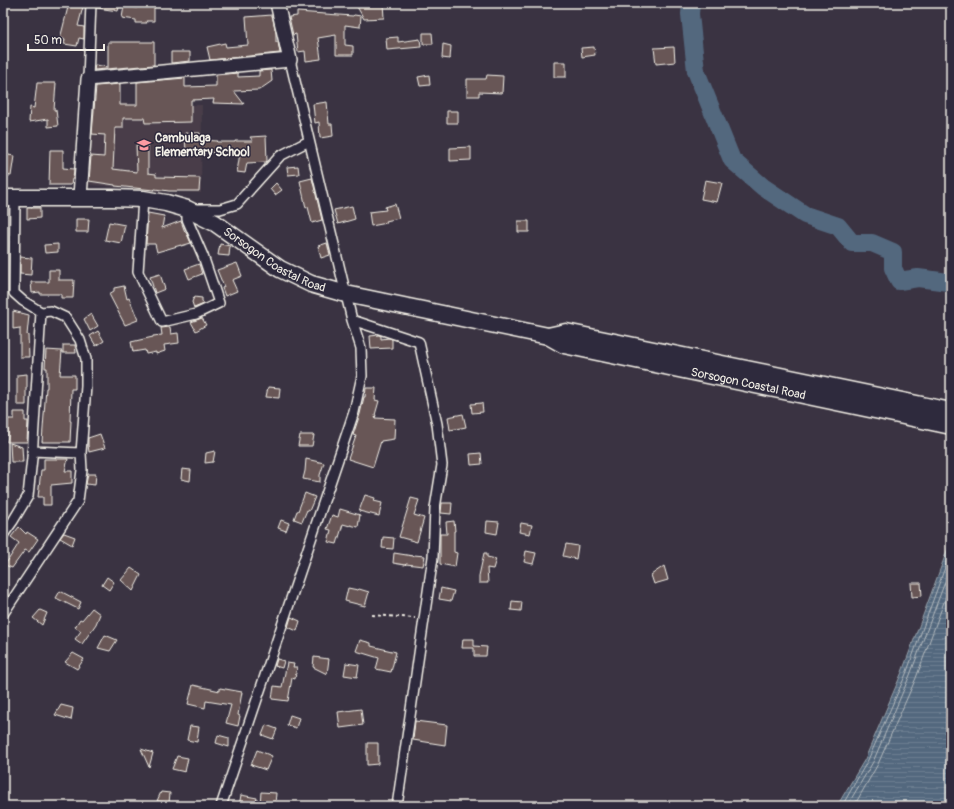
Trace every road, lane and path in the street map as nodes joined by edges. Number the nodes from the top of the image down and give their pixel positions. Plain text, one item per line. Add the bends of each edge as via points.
1 (92, 3) edge
2 (277, 3) edge
3 (290, 60) junction
4 (88, 79) junction
5 (309, 141) junction
6 (80, 197) junction
7 (9, 198) edge
8 (143, 199) junction
9 (187, 209) junction
10 (346, 294) junction
11 (41, 312) junction
12 (352, 320) junction
13 (548, 336) junction
14 (951, 411) edge
15 (951, 426) edge
16 (32, 451) junction
17 (81, 454) junction
18 (3, 535) edge
19 (3, 614) edge
20 (372, 615) dead end
21 (424, 619) junction
22 (221, 806) edge
23 (397, 806) edge

1 - 4 street
2 - 3 street
3 - 4 street
3 - 5 street
4 - 6 street
5 - 9 street via 280,156 237,204 220,209
5 - 10 street
6 - 7 highway, Sorsogon Coastal Road
6 - 8 highway, Sorsogon Coastal Road
7 - 11 street via 14,293
8 - 9 highway, Sorsogon Coastal Road
8 - 9 street via 138,272 162,322 196,314 219,303 187,219
9 - 10 highway, Sorsogon Coastal Road via 215,223 280,269 311,284
10 - 12 street
10 - 13 highway, Sorsogon Coastal Road
11 - 16 street
11 - 17 street via 51,311 66,318 80,340 86,359
12 - 21 street via 419,342 437,424 442,465
12 - 22 street via 361,348 362,376 354,412
13 - 14 highway, Sorsogon Coastal Road via 566,332
13 - 15 highway, Sorsogon Coastal Road via 564,345
16 - 17 street
16 - 18 street via 28,496
17 - 19 street via 82,470 78,501
20 - 21 path
21 - 23 street

